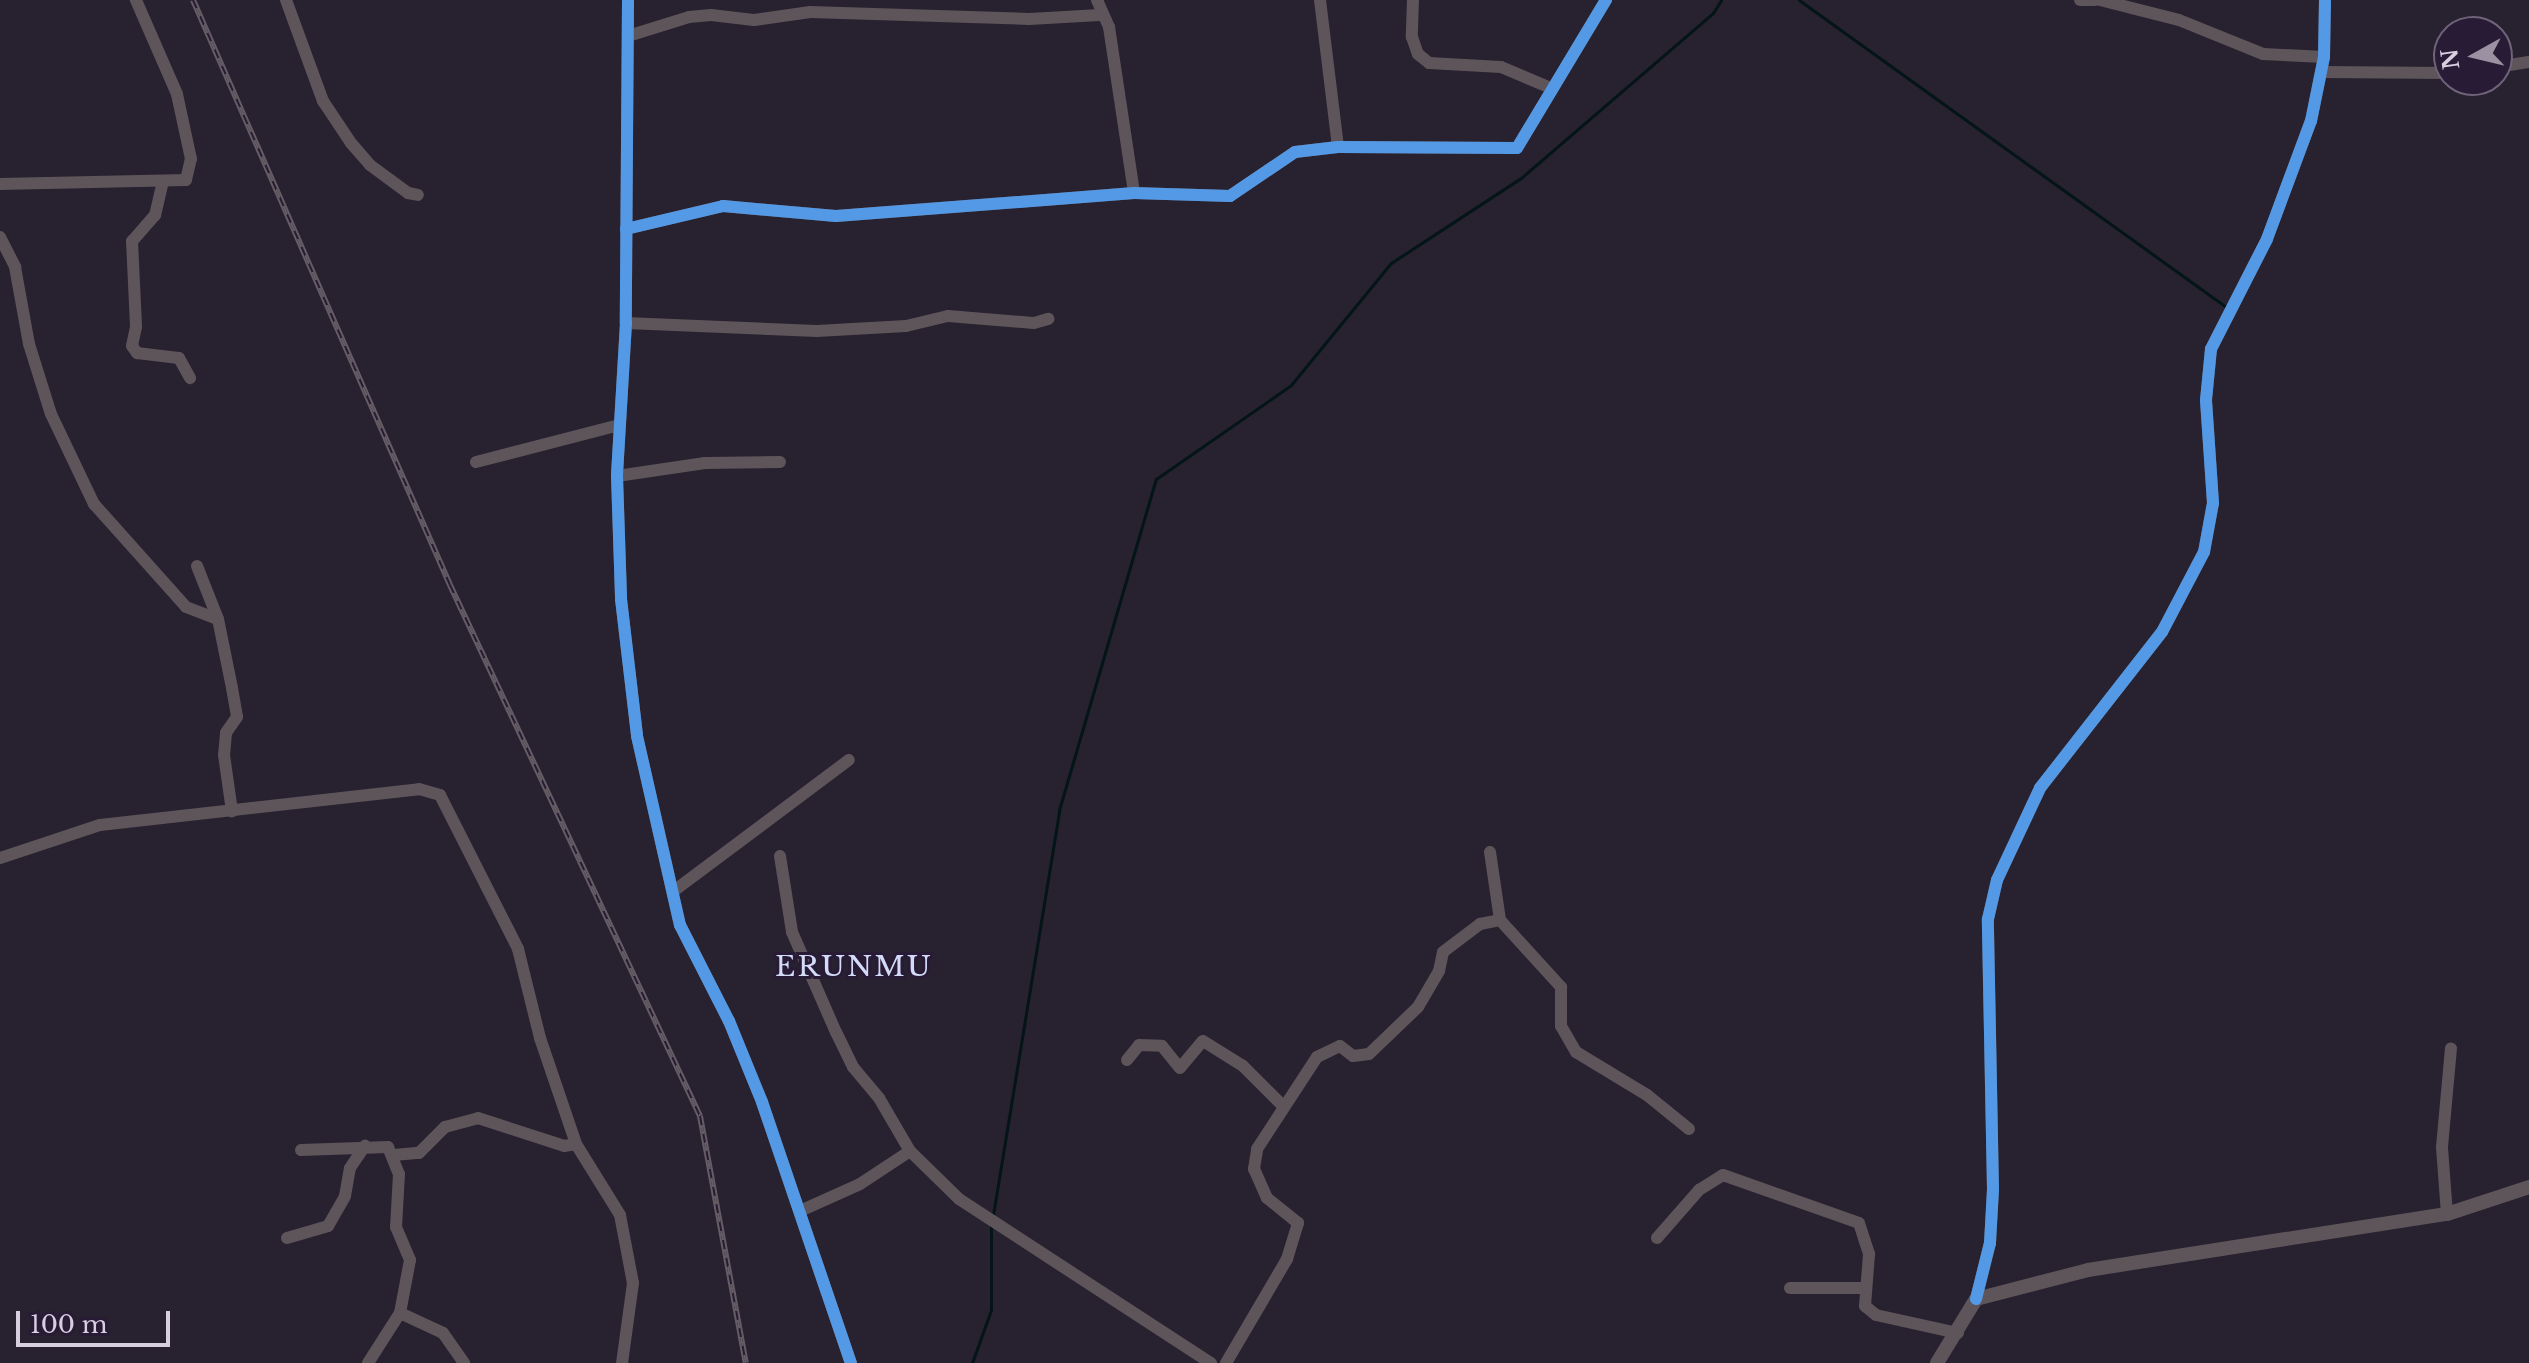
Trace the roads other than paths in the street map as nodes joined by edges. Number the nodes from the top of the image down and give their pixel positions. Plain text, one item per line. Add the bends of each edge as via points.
1 (136, 0) edge
2 (286, 0) edge
3 (628, 0) edge
4 (1097, 0) edge
5 (1320, 0) edge
6 (1413, 0) edge
7 (1606, 0) edge
8 (2080, 0) edge
9 (2097, 0) edge
10 (2325, 0) edge
11 (1100, 15) junction
12 (628, 36) junction
13 (2324, 57) junction
14 (2321, 72) junction
15 (2433, 73) edge
16 (1553, 89) junction
17 (1338, 147) junction
18 (163, 181) junction
19 (0, 184) edge
20 (1134, 193) junction
21 (418, 195) dead end
22 (626, 229) junction
23 (0, 237) edge
24 (1048, 319) dead end
25 (626, 323) junction
26 (190, 378) dead end
27 (619, 425) junction
28 (476, 462) dead end
29 (780, 462) dead end
30 (617, 476) junction
31 (197, 566) dead end
32 (218, 619) junction
33 (849, 760) dead end
34 (232, 811) junction
35 (1490, 852) dead end
36 (780, 856) dead end
37 (0, 858) edge
38 (675, 890) junction
39 (1500, 920) junction
40 (2451, 1048) dead end
41 (1127, 1060) dead end
42 (1283, 1106) junction
43 (1689, 1129) dead end
44 (576, 1144) junction
45 (365, 1146) junction
46 (301, 1150) dead end
47 (910, 1151) junction
48 (394, 1155) junction
49 (2529, 1187) edge
50 (800, 1211) junction
51 (2447, 1214) junction
52 (287, 1238) dead end
53 (1657, 1238) dead end
54 (1790, 1288) dead end
55 (1865, 1288) junction
56 (1976, 1299) junction
57 (400, 1313) junction
58 (1958, 1333) junction
59 (368, 1363) edge
60 (464, 1363) edge
61 (622, 1363) edge
62 (851, 1363) edge
63 (1211, 1363) edge
64 (1226, 1363) edge
65 (1937, 1363) edge

1 - 18 street via 177,94 191,159 186,180
2 - 21 street via 318,91 351,143 370,165
3 - 12 street
4 - 11 street
5 - 17 street
6 - 16 street via 1412,37 1418,54 1429,63 1501,67
7 - 16 street
8 - 9 street
9 - 13 street via 2179,20 2263,54
10 - 13 street
11 - 12 street via 1029,19 810,12 754,20 711,15
11 - 20 street via 1109,27
12 - 22 street
13 - 14 street
14 - 15 street
14 - 56 street via 2311,121 2267,239 2211,349 2206,400 2213,503 2204,552 2162,632 2040,788 1997,880 1988,919 1993,1190 1990,1243
16 - 17 street via 1517,148
17 - 20 street via 1295,152 1230,196
18 - 19 street
18 - 26 street via 155,215 132,241 132,346 137,353 179,358
20 - 22 street via 836,216 723,206
22 - 25 street
23 - 32 street via 15,267 29,344 51,414 94,504 186,607
24 - 25 street via 1034,323 948,316 906,326 817,331
25 - 27 street
27 - 28 street
27 - 30 street
29 - 30 street via 705,463
30 - 38 street via 621,599 637,736
31 - 32 street
32 - 34 street via 237,717 226,733 224,755
33 - 38 street
34 - 37 street via 100,825
34 - 44 street via 419,789 440,795 518,949 540,1038
35 - 39 street
36 - 47 street via 792,932 836,1032 853,1067 879,1098
38 - 50 street via 680,925 729,1021
39 - 42 street via 1480,924 1443,952 1427,993 1390,1036 1369,1054 1353,1056 1340,1046 1317,1057
39 - 43 street via 1561,987 1561,1026 1576,1052 1647,1095
40 - 51 street via 2442,1147
41 - 42 street via 1139,1045 1162,1046 1180,1068 1203,1041 1243,1066
42 - 64 street via 1257,1149 1254,1169 1267,1198 1298,1223 1287,1259
44 - 48 street via 564,1146 478,1118 445,1127 419,1153
44 - 61 street via 614,1204 629,1245 632,1303
45 - 46 street
45 - 48 street via 388,1147
45 - 52 street via 350,1168 345,1196 328,1226
47 - 50 street via 860,1184
47 - 63 street via 959,1199
48 - 57 street via 399,1174 396,1227 410,1260
49 - 51 street
50 - 62 street
51 - 56 street via 2088,1270
53 - 55 street via 1699,1190 1723,1175 1859,1223 1869,1254
54 - 55 street
55 - 58 street via 1865,1306 1876,1315
56 - 58 street
57 - 59 street
57 - 60 street via 443,1333
58 - 65 street

